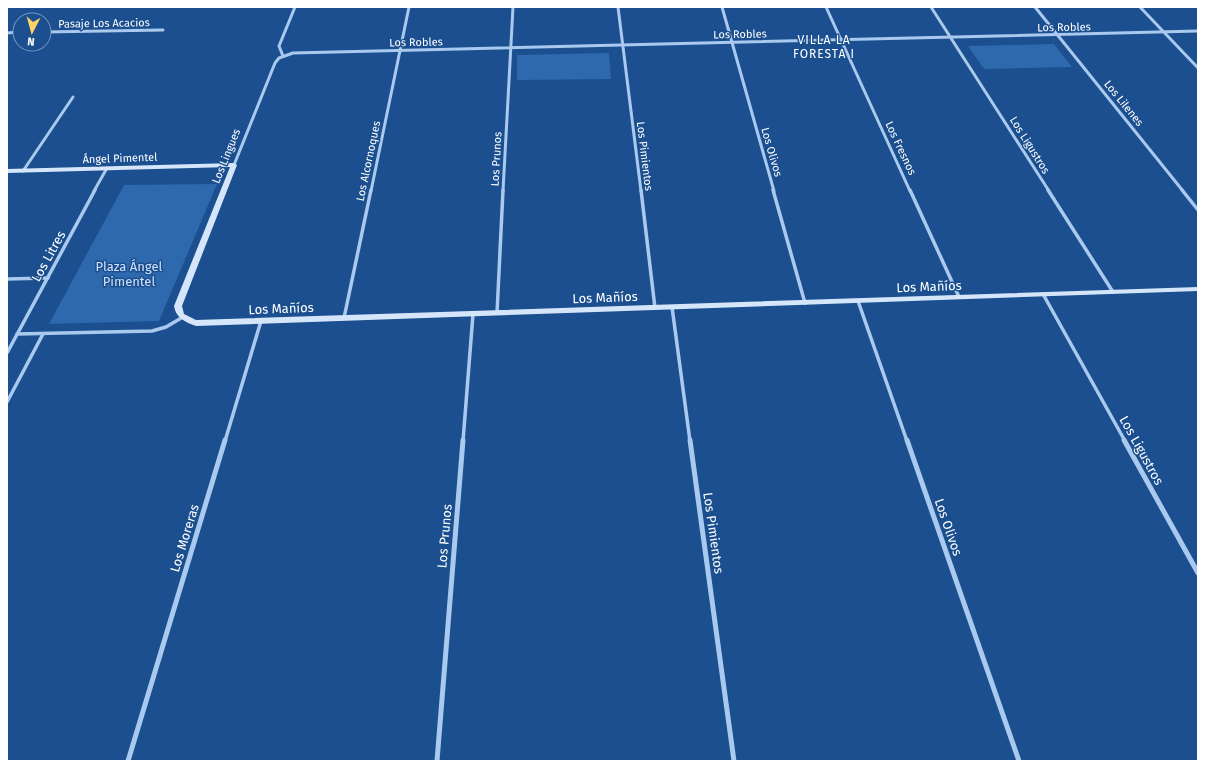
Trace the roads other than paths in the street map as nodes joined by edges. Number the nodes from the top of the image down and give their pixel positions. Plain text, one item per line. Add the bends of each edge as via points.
1 (295, 7) edge
2 (409, 7) edge
3 (513, 7) edge
4 (618, 7) edge
5 (722, 7) edge
6 (826, 7) edge
7 (931, 7) edge
8 (1035, 7) edge
9 (1140, 7) edge
10 (163, 30) dead end
11 (1198, 31) edge
12 (52, 32) edge
13 (1164, 32) junction
14 (1058, 35) junction
15 (951, 37) junction
16 (841, 40) junction
17 (732, 43) junction
18 (622, 45) junction
19 (511, 48) junction
20 (400, 50) junction
21 (283, 56) junction
22 (1198, 68) edge
23 (73, 97) dead end
24 (234, 165) junction
25 (107, 168) junction
26 (7, 171) edge
27 (23, 171) junction
28 (1198, 210) edge
29 (48, 278) junction
30 (7, 279) edge
31 (1198, 289) edge
32 (1113, 292) junction
33 (1043, 294) junction
34 (959, 297) junction
35 (858, 301) junction
36 (805, 303) junction
37 (672, 307) junction
38 (655, 308) junction
39 (497, 313) junction
40 (473, 314) junction
41 (183, 317) junction
42 (344, 318) junction
43 (261, 321) junction
44 (17, 334) junction
45 (43, 334) junction
46 (7, 353) edge
47 (7, 402) edge
48 (1198, 574) edge
49 (128, 761) edge
50 (437, 761) edge
51 (734, 761) edge
52 (1019, 761) edge

1 - 21 street via 279,46
2 - 20 street, Los Alcornoques
3 - 19 street, Los Prunos
4 - 18 street, Los Pimientos
5 - 17 street, Los Olivos
6 - 16 street, Los Fresnos
7 - 15 street, Los Ligustros
8 - 14 street, Los Lilenes
9 - 13 street
10 - 12 street, Pasaje Los Acacios
11 - 13 street, Los Robles
13 - 14 street, Los Robles
13 - 22 street
14 - 15 street, Los Robles
14 - 28 street, Los Lilenes
15 - 16 street, Los Robles
15 - 32 street, Los Ligustros
16 - 17 street, Los Robles
16 - 34 street, Los Fresnos
17 - 18 street, Los Robles
17 - 36 street, Los Olivos
18 - 19 street, Los Robles
18 - 38 street, Los Pimientos
19 - 20 street, Los Robles
19 - 39 street, Los Prunos
20 - 21 street, Los Robles via 293,53
20 - 42 street, Los Alcornoques
21 - 24 street, Los Lingues via 275,63
23 - 27 street
24 - 25 street, Ángel Pimentel
24 - 41 street, Los Lingues via 178,306
25 - 27 street, Ángel Pimentel
25 - 29 street, Los Litres
26 - 27 street, Ángel Pimentel
29 - 30 street
29 - 44 street, Los Litres
31 - 32 street, Los Mañíos
32 - 33 street, Los Mañíos
33 - 34 street, Los Mañíos
33 - 48 street, Los Ligustros
34 - 35 street, Los Mañíos
35 - 36 street, Los Mañíos
35 - 52 street, Los Olivos
36 - 37 street, Los Mañíos
37 - 38 street, Los Mañíos
37 - 51 street, Los Pimientos
38 - 39 street, Los Mañíos
39 - 40 street, Los Mañíos
40 - 42 street, Los Mañíos
40 - 50 street, Los Prunos
41 - 43 street, Los Mañíos via 196,323
41 - 45 street via 166,327 152,331
42 - 43 street, Los Mañíos
43 - 49 street, Los Moreras
44 - 45 street
44 - 46 street, Los Litres
45 - 47 street

